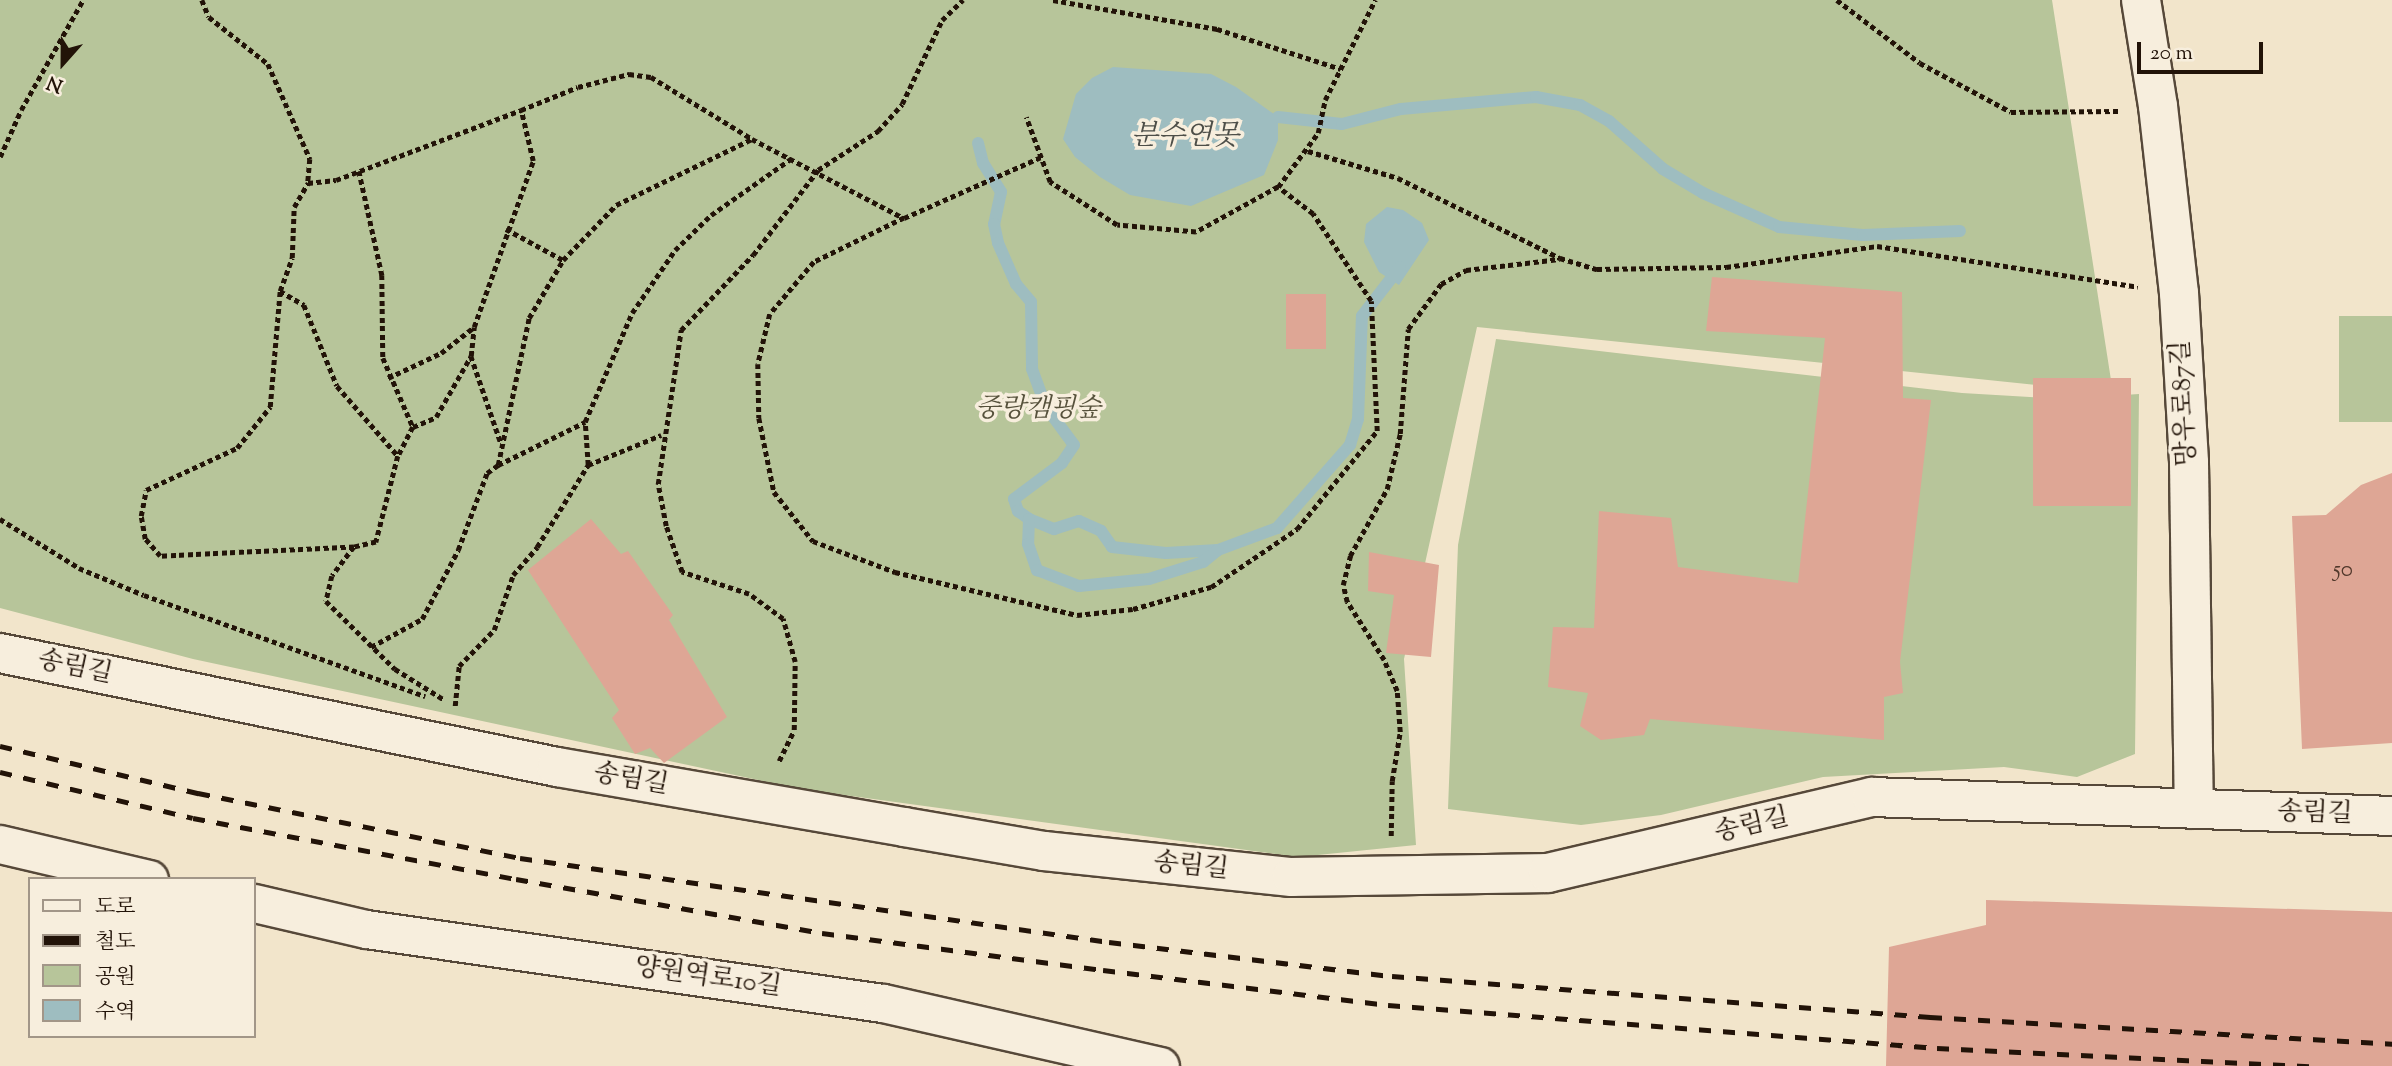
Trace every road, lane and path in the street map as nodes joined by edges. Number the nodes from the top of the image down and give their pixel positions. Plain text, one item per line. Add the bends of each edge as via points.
1 (83, 0) edge
2 (202, 0) edge
3 (963, 0) edge
4 (1053, 0) edge
5 (1376, 0) edge
6 (1837, 0) edge
7 (2148, 1) edge
8 (1341, 69) junction
9 (2158, 106) junction
10 (521, 110) junction
11 (1026, 117) dead end
12 (752, 139) junction
13 (1308, 151) junction
14 (0, 157) edge
15 (1041, 157) junction
16 (792, 158) junction
17 (818, 170) junction
18 (359, 171) junction
19 (308, 183) junction
20 (1278, 187) junction
21 (904, 218) junction
22 (506, 229) junction
23 (1560, 258) junction
24 (562, 260) junction
25 (2147, 288) dead end
26 (280, 291) junction
27 (474, 327) junction
28 (471, 356) junction
29 (388, 378) junction
30 (585, 422) junction
31 (414, 427) junction
32 (663, 430) junction
33 (502, 447) junction
34 (398, 456) junction
35 (498, 465) junction
36 (588, 465) junction
37 (0, 519) edge
38 (354, 547) junction
39 (371, 647) junction
40 (0, 653) edge
41 (455, 708) junction
42 (456, 714) dead end
43 (779, 761) dead end
44 (2194, 809) junction
45 (2392, 816) edge
46 (0, 844) edge
47 (1388, 876) junction
48 (140, 877) edge
49 (256, 903) edge
50 (1160, 1066) edge

1 - 14 path
2 - 19 path via 209,18 268,64 310,159
3 - 17 path via 942,20 902,104 878,131
4 - 8 path via 1217,29
5 - 8 path
6 - 9 path via 1920,63 2011,112 2111,112
7 - 9 street, 망우로87길
8 - 13 path
9 - 44 street, 망우로87길 via 2179,293 2189,463
10 - 12 path via 629,74 651,77
10 - 18 path
10 - 22 path via 533,161
11 - 15 path
12 - 16 path
12 - 24 path via 616,205
13 - 20 path
13 - 23 path via 1398,178
15 - 20 path via 1050,182 1116,225 1196,232
15 - 21 path
16 - 17 path
16 - 30 path via 712,215 675,250 632,313
17 - 21 path
17 - 32 path via 753,255 681,330
18 - 19 path
18 - 29 path via 382,275 383,358
19 - 26 path via 294,207 292,258
20 - 21 path via 1313,214 1371,301 1377,431 1297,529 1210,587 1133,610 1077,615 895,572 813,541 774,492 759,418 758,364 770,314 814,262
22 - 24 path
22 - 27 path
23 - 25 path via 1597,270 1726,268 1877,246
23 - 47 path via 1466,270 1441,284 1408,329 1400,434 1390,478 1350,556 1343,585 1347,602 1384,660 1397,691 1400,732 1392,781
24 - 33 path via 529,318
26 - 34 path via 304,304 337,386
26 - 38 path via 270,407 237,448 146,489 141,516 145,539 160,556
27 - 28 path
27 - 29 path via 441,354
28 - 31 path via 436,417
28 - 33 path
29 - 31 path
30 - 35 path
30 - 36 path
31 - 34 path
32 - 36 path via 659,439
32 - 43 path via 658,484 666,527 682,572 749,594 783,619 795,662 794,730
33 - 35 path
34 - 38 path via 376,542
35 - 39 path via 486,474 458,550 422,619
36 - 41 path via 537,547 513,575 494,630 459,666
37 - 41 path via 79,568 144,595
38 - 39 path via 332,576 326,601
39 - 41 path
40 - 47 street, 송림길 via 557,767 1044,851 1292,877
41 - 42 path
44 - 45 street, 송림길
44 - 47 street, 송림길 via 1872,797 1548,873
46 - 48 street
49 - 50 street, 양원역로10길 via 366,929 883,1003

